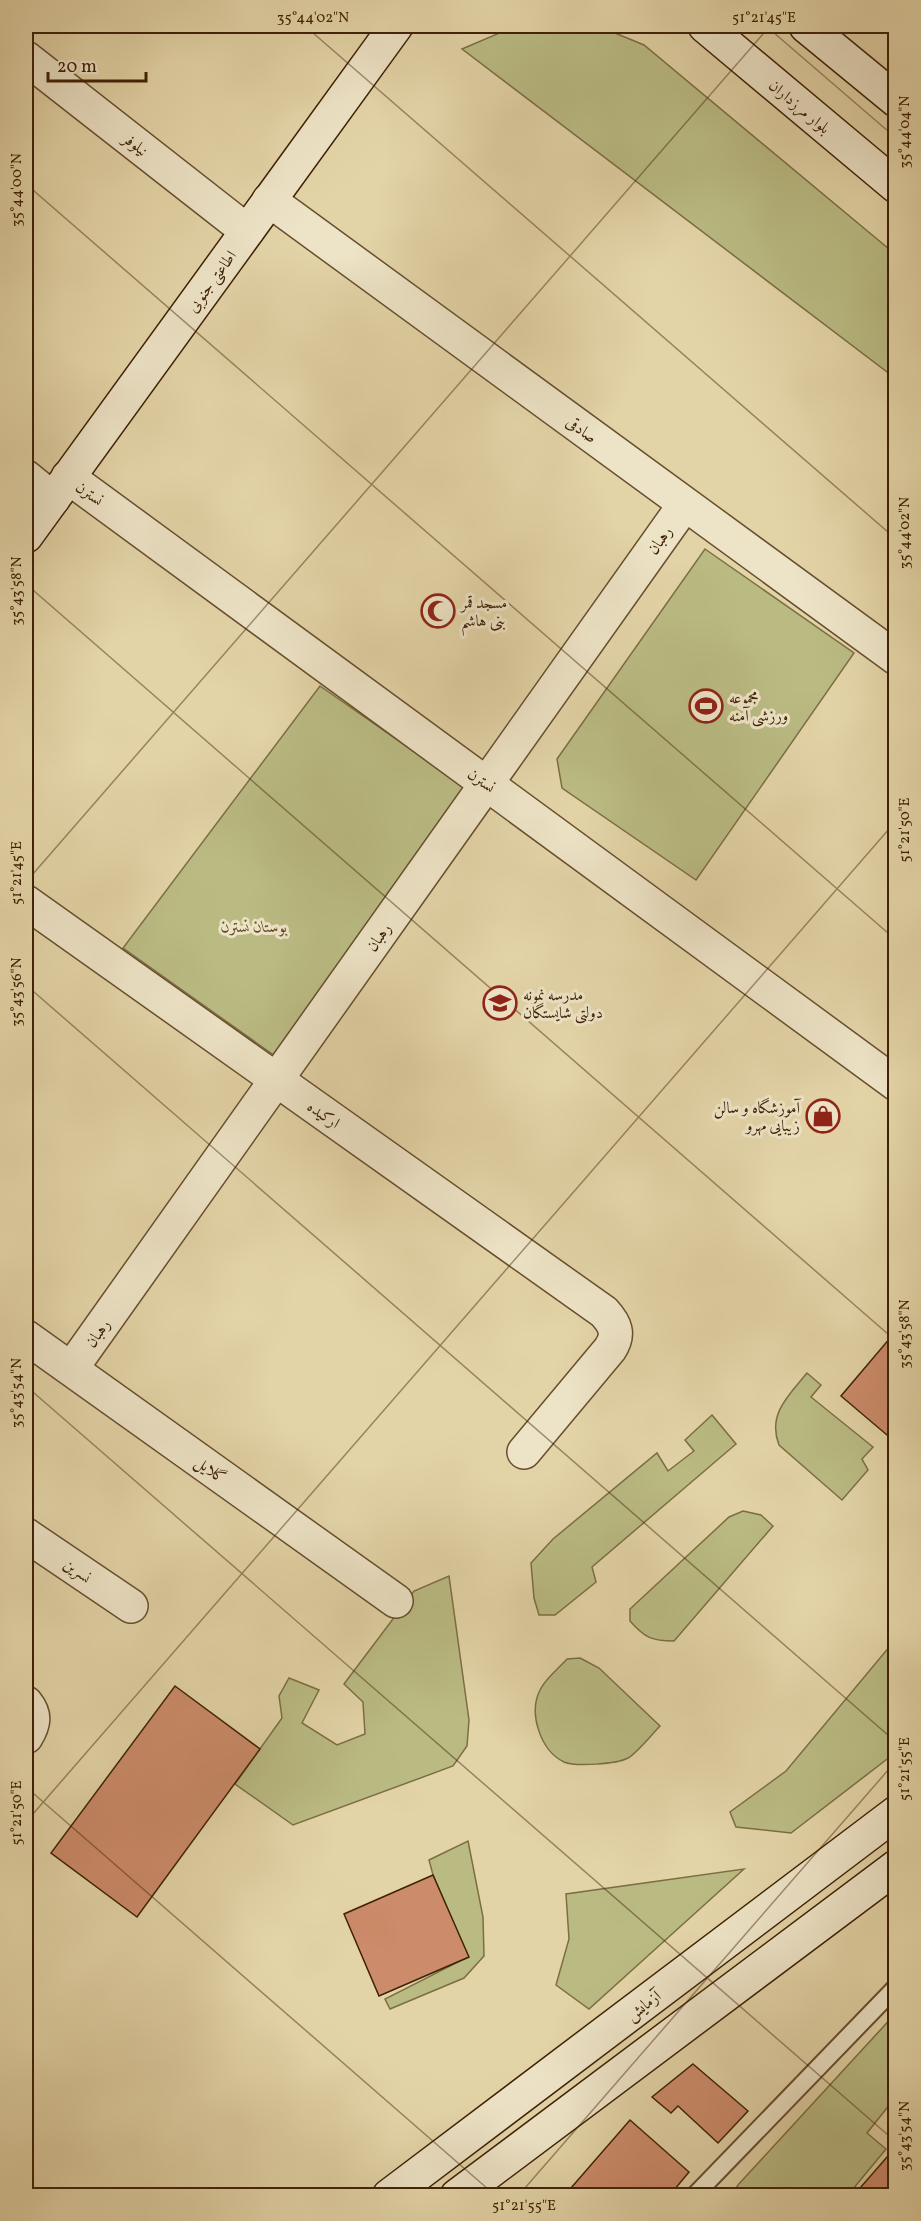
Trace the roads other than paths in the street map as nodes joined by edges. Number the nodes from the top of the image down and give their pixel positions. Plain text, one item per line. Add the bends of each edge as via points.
1 (394, 26) edge
2 (705, 26) edge
3 (806, 26) edge
4 (26, 58) edge
5 (896, 100) edge
6 (896, 186) edge
7 (269, 200) junction
8 (247, 231) junction
9 (26, 477) edge
10 (61, 488) junction
11 (685, 504) junction
12 (26, 536) edge
13 (896, 658) edge
14 (486, 784) junction
15 (26, 902) edge
16 (276, 1080) junction
17 (896, 1084) edge
18 (26, 1336) edge
19 (71, 1369) junction
20 (524, 1452) dead end
21 (26, 1535) edge
22 (396, 1601) dead end
23 (131, 1606) dead end
24 (896, 1813) edge
25 (896, 1867) edge
26 (896, 1987) edge
27 (389, 2196) edge
28 (457, 2196) edge
29 (694, 2196) edge

1 - 7 street, اطاعتی جنوبی
2 - 6 street, بلوار مرزداران
3 - 5 street
4 - 8 street, نیلوفر
7 - 8 street, اطاعتی جنوبی
7 - 11 street, صادقی
8 - 10 street, اطاعتی جنوبی
9 - 10 street, نسترن
10 - 12 street, اطاعتی جنوبی
10 - 14 street, نسترن
11 - 13 street, صادقی
11 - 14 street, رهبان
14 - 16 street, رهبان
14 - 17 street, نسترن
15 - 16 street, ارکیده
16 - 19 street, رهبان
16 - 20 street, ارکیده via 613,1321 615,1341 610,1349
18 - 19 street, گلایل
19 - 22 street, گلایل
21 - 23 street, نسرین
24 - 27 street, آزمایش
25 - 28 street
26 - 29 lane

